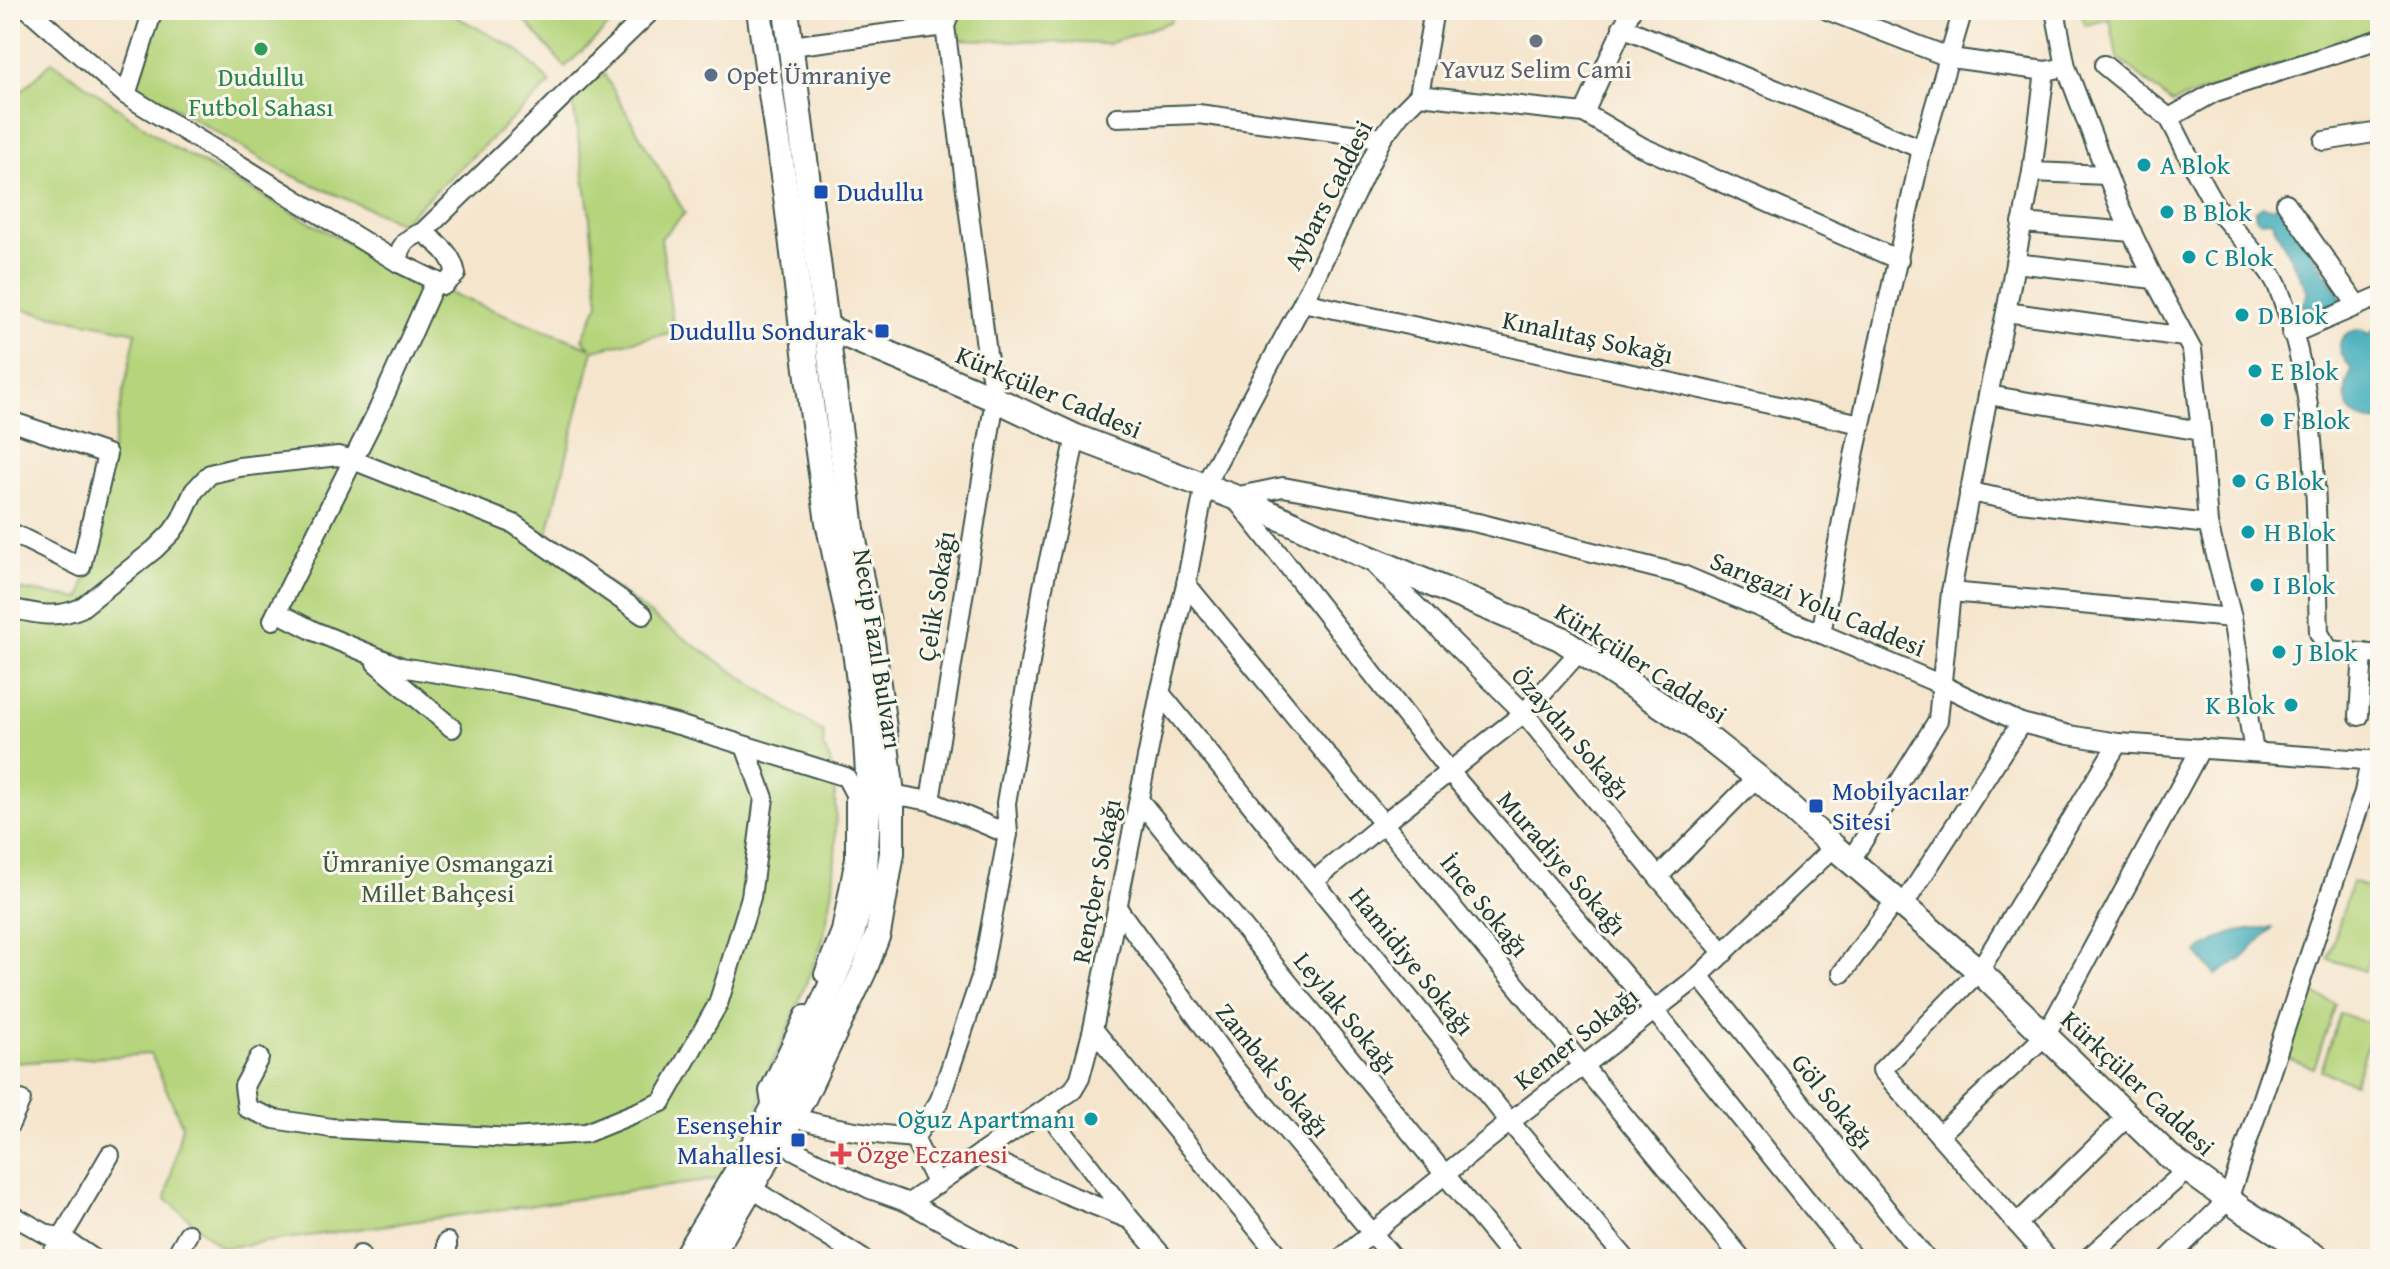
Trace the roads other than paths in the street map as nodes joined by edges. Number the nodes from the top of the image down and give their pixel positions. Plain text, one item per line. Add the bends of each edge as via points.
1 (29, 10) edge
2 (153, 10) edge
3 (652, 10) edge
4 (759, 10) edge
5 (786, 10) edge
6 (1434, 10) edge
7 (1631, 10) edge
8 (1827, 10) edge
9 (1963, 10) edge
10 (2055, 10) edge
11 (948, 18) edge
12 (1622, 27) junction
13 (2380, 39) edge
14 (791, 46) junction
15 (1951, 58) junction
16 (2104, 65) dead end
17 (2066, 67) junction
18 (2045, 71) junction
19 (126, 95) junction
20 (1419, 95) junction
21 (1584, 113) junction
22 (1117, 117) dead end
23 (2169, 118) junction
24 (2380, 132) edge
25 (1382, 138) junction
26 (2324, 141) dead end
27 (1922, 149) junction
28 (2032, 172) junction
29 (2107, 175) junction
30 (2286, 203) dead end
31 (2022, 223) junction
32 (423, 232) junction
33 (2132, 232) junction
34 (1899, 260) junction
35 (399, 263) junction
36 (2015, 263) junction
37 (2154, 279) junction
38 (435, 282) junction
39 (2380, 296) edge
40 (1303, 302) junction
41 (2357, 305) junction
42 (2006, 312) junction
43 (814, 328) junction
44 (2292, 334) junction
45 (2184, 337) junction
46 (1988, 395) junction
47 (995, 399) junction
48 (10, 421) edge
49 (1861, 424) junction
50 (2201, 431) junction
51 (1076, 437) junction
52 (353, 460) junction
53 (1205, 485) junction
54 (1969, 492) junction
55 (1234, 497) junction
56 (2208, 524) junction
57 (10, 532) edge
58 (1367, 557) junction
59 (1186, 584) junction
60 (1951, 592) junction
61 (10, 608) edge
62 (643, 615) dead end
63 (2232, 618) junction
64 (1821, 634) junction
65 (362, 651) junction
66 (1580, 651) junction
67 (2371, 654) edge
68 (1942, 685) junction
69 (1160, 693) junction
70 (1524, 713) junction
71 (2359, 716) dead end
72 (2021, 723) junction
73 (452, 728) dead end
74 (2118, 743) junction
75 (745, 746) junction
76 (2201, 748) junction
77 (2254, 752) junction
78 (2375, 760) edge
79 (1450, 772) junction
80 (1757, 777) junction
81 (892, 794) junction
82 (1139, 800) junction
83 (930, 801) junction
84 (1384, 823) junction
85 (1008, 834) junction
86 (1842, 854) junction
87 (1658, 877) junction
88 (1314, 881) junction
89 (1900, 903) junction
90 (1118, 909) junction
91 (1724, 953) junction
92 (1979, 971) junction
93 (1842, 973) dead end
94 (1699, 976) junction
95 (1654, 1010) junction
96 (1093, 1029) junction
97 (2046, 1035) junction
98 (259, 1058) dead end
99 (1583, 1066) junction
100 (21, 1100) dead end
101 (1046, 1110) junction
102 (2128, 1116) junction
103 (782, 1121) junction
104 (1510, 1122) junction
105 (10, 1124) edge
106 (1939, 1135) junction
107 (914, 1138) junction
108 (980, 1154) junction
109 (110, 1155) dead end
110 (2187, 1170) junction
111 (1444, 1174) junction
112 (937, 1185) junction
113 (751, 1188) junction
114 (2228, 1200) junction
115 (909, 1203) junction
116 (10, 1214) edge
117 (1131, 1220) junction
118 (2017, 1224) junction
119 (1372, 1233) junction
120 (188, 1234) dead end
121 (61, 1237) junction
122 (2304, 1256) edge
123 (49, 1259) edge
124 (94, 1259) edge
125 (174, 1259) edge
126 (684, 1259) edge
127 (709, 1259) edge
128 (863, 1259) edge
129 (1011, 1259) edge
130 (1165, 1259) edge
131 (1282, 1259) edge
132 (1340, 1259) edge
133 (1394, 1259) edge
134 (1514, 1259) edge
135 (1626, 1259) edge
136 (1742, 1259) edge
137 (1854, 1259) edge
138 (1926, 1259) edge
139 (2048, 1259) edge
140 (2087, 1259) edge
141 (2168, 1259) edge

1 - 19 street
2 - 19 street
3 - 32 street
4 - 43 main road, Necip Fazıl Bulvarı via 787,204
5 - 14 main road, Necip Fazıl Bulvarı
6 - 20 street
7 - 12 street
8 - 15 street
9 - 15 street
10 - 17 street
11 - 14 street
11 - 47 street, Çelik Sokağı
12 - 21 street
12 - 27 street
13 - 23 street via 2215,92
14 - 43 main road, Necip Fazıl Bulvarı
15 - 18 street
15 - 27 street
16 - 23 street
17 - 18 street
17 - 29 street
18 - 28 street, Kemer Sokağı
19 - 35 street
20 - 21 street
20 - 25 street, Aybars Caddesi
21 - 34 street via 1642,147
22 - 25 street via 1198,114
23 - 44 street via 2220,212 2276,283
24 - 26 street
25 - 40 street, Aybars Caddesi
27 - 34 street
28 - 29 street
28 - 31 street, Kemer Sokağı
29 - 33 street
30 - 41 street
31 - 33 street
31 - 36 street, Kemer Sokağı
32 - 35 street via 407,238
32 - 38 street via 453,261 456,274 450,282
33 - 37 street
34 - 49 street
35 - 38 street
36 - 37 street
36 - 42 street, Kemer Sokağı
37 - 45 street
38 - 52 street
39 - 41 street
40 - 49 street, Kınalıtaş Sokağı
40 - 53 street, Aybars Caddesi
41 - 44 street
42 - 45 street
42 - 46 street, Kemer Sokağı
43 - 47 main road, Kürkçüler Caddesi
43 - 81 main road, Necip Fazıl Bulvarı via 872,640
43 - 103 main road, Necip Fazıl Bulvarı via 828,522 865,725 867,839 861,900 850,942 798,1060
44 - 67 street via 2309,412 2319,633 2329,650
45 - 50 street via 2192,350
46 - 50 street
46 - 54 street, Kemer Sokağı
47 - 51 main road, Kürkçüler Caddesi
47 - 83 street, Çelik Sokağı
48 - 57 street via 107,454 81,567
49 - 64 street
50 - 56 street
51 - 53 main road, Kürkçüler Caddesi
51 - 85 street via 1043,587 1006,803
52 - 61 street via 330,456 210,474 194,491 172,532 81,608 54,616
52 - 62 street via 514,524
52 - 65 street via 275,616
53 - 55 main road, Kürkçüler Caddesi
53 - 59 street, Rençber Sokağı
54 - 56 street
54 - 60 street, Kemer Sokağı
55 - 58 main road, Kürkçüler Caddesi
55 - 64 street, Sarıgazi Yolu Caddesi via 1283,487 1478,523 1683,575
55 - 79 street, Muradiye Sokağı
56 - 63 street
58 - 66 main road, Kürkçüler Caddesi
58 - 70 street, Özaydın Sokağı
59 - 69 street, Rençber Sokağı
59 - 84 street, İnce Sokağı
60 - 63 street
60 - 68 street, Kemer Sokağı
63 - 77 street
64 - 68 street, Sarıgazi Yolu Caddesi
65 - 73 street
65 - 75 street via 401,667 600,704
66 - 70 street
66 - 80 main road, Kürkçüler Caddesi via 1694,727
67 - 71 street
68 - 72 street, Sarıgazi Yolu Caddesi
68 - 86 street, Kemer Sokağı via 1938,720
69 - 82 street, Rençber Sokağı
69 - 88 street, Hamidiye Sokağı
70 - 79 street
70 - 87 street, Özaydın Sokağı
72 - 74 street, Sarıgazi Yolu Caddesi
72 - 89 street
74 - 76 street, Sarıgazi Yolu Caddesi
74 - 92 street
75 - 98 street via 764,798 751,897 718,1004 662,1102 586,1133 512,1138 331,1128 274,1119 247,1108 244,1086
75 - 103 street via 846,777 855,794 855,858 841,931 769,1091
76 - 77 street, Sarıgazi Yolu Caddesi
76 - 97 street
77 - 78 street, Sarıgazi Yolu Caddesi
78 - 114 street
79 - 84 street
79 - 95 street, Muradiye Sokağı
80 - 86 main road, Kürkçüler Caddesi
80 - 87 street
81 - 83 street
81 - 103 main road, Necip Fazıl Bulvarı via 892,853 878,934 803,1099
82 - 90 street, Rençber Sokağı
82 - 111 street, Leylak Sokağı
83 - 85 street
84 - 88 street
84 - 99 street, İnce Sokağı
85 - 107 street via 981,977 939,1102
86 - 89 main road, Kürkçüler Caddesi
86 - 91 street, Kemer Sokağı
87 - 91 street, Özaydın Sokağı
88 - 104 street, Hamidiye Sokağı
89 - 92 main road, Kürkçüler Caddesi
89 - 93 street
90 - 96 street, Rençber Sokağı
90 - 119 street, Zambak Sokağı via 1231,1064
91 - 94 street, Kemer Sokağı
92 - 97 main road, Kürkçüler Caddesi
92 - 106 street via 1882,1070
94 - 95 street, Kemer Sokağı
94 - 138 street, Göl Sokağı
95 - 99 street, Kemer Sokağı
95 - 137 street, Muradiye Sokağı
96 - 101 street, Rençber Sokağı via 1080,1078
96 - 131 street
97 - 102 main road, Kürkçüler Caddesi
97 - 106 street
99 - 104 street, Kemer Sokağı
99 - 136 street, İnce Sokağı
100 - 105 street
101 - 108 street, Rençber Sokağı
101 - 117 street
102 - 110 main road, Kürkçüler Caddesi
102 - 118 street
103 - 107 street
103 - 113 main road, Necip Fazıl Bulvarı
103 - 115 street via 794,1150
103 - 126 main road, Necip Fazıl Bulvarı via 755,1142
104 - 111 street, Kemer Sokağı
104 - 135 street, Hamidiye Sokağı
106 - 118 street
107 - 112 street
108 - 112 street, Rençber Sokağı
108 - 117 street
109 - 121 street
110 - 114 main road, Kürkçüler Caddesi
110 - 140 street
111 - 119 street, Kemer Sokağı
111 - 134 street, Leylak Sokağı
112 - 115 street, Rençber Sokağı
113 - 127 main road, Necip Fazıl Bulvarı
113 - 128 street
114 - 122 main road, Kürkçüler Caddesi
114 - 141 street
115 - 129 street
116 - 121 street
117 - 130 street
118 - 139 street
119 - 132 street, Kemer Sokağı
119 - 133 street, Zambak Sokağı
120 - 125 street
121 - 123 street
121 - 124 street

